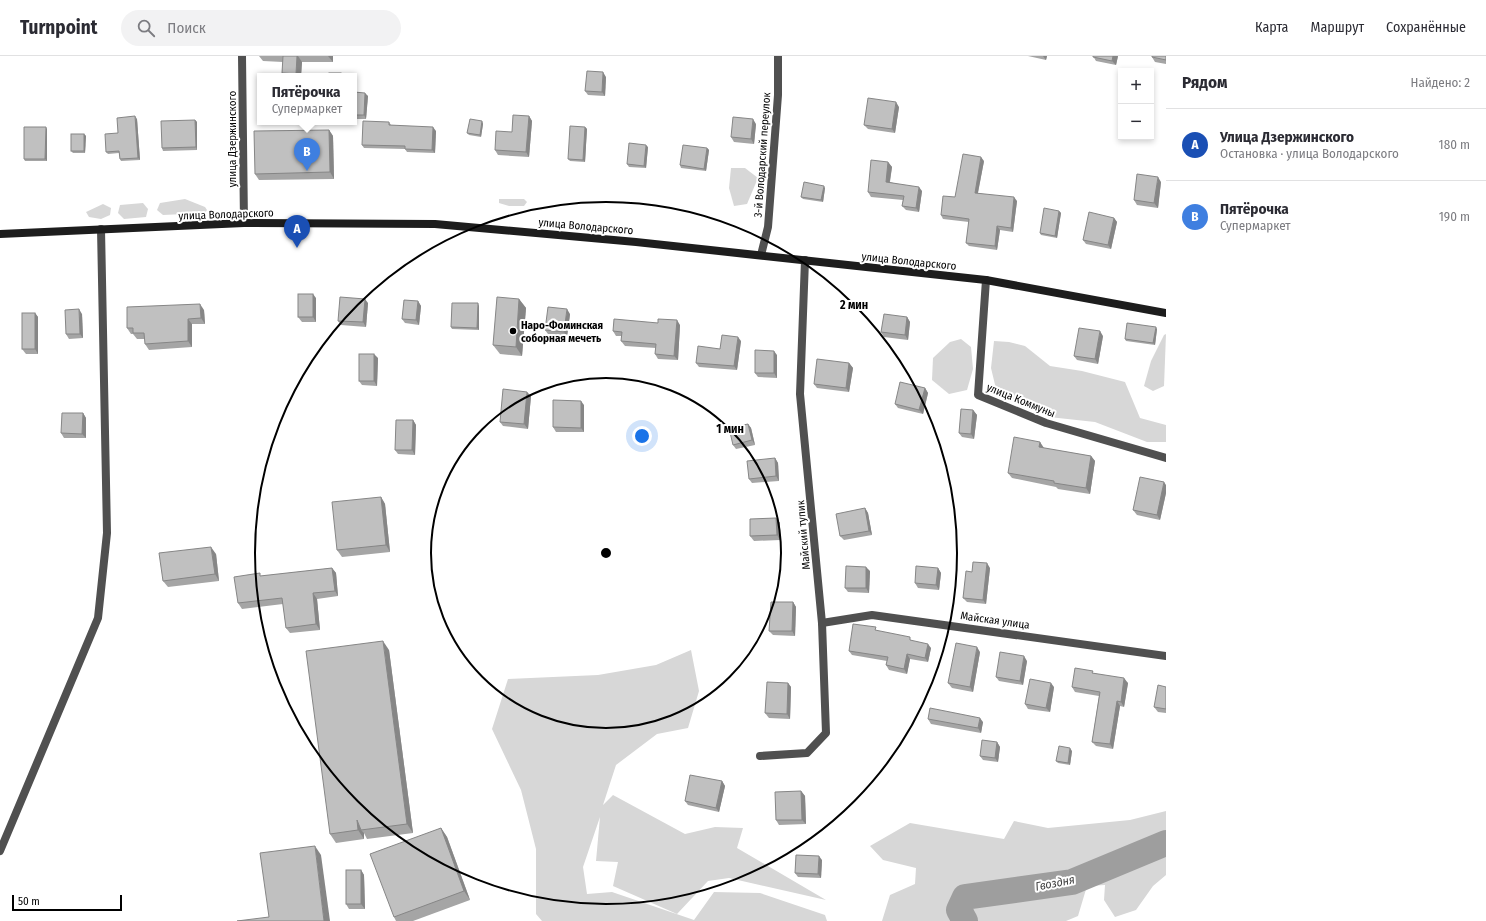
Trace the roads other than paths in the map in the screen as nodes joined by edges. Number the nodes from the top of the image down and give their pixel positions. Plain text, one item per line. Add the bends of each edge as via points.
1 (242, 56) edge
2 (778, 56) edge
3 (244, 223) junction
4 (101, 229) junction
5 (0, 234) edge
6 (761, 255) junction
7 (805, 260) junction
8 (986, 280) junction
9 (1166, 313) edge
10 (1166, 458) edge
11 (822, 623) junction
12 (1166, 656) edge
13 (760, 756) dead end
14 (0, 851) edge

1 - 3 street, улица Дзержинского
2 - 6 street, 3-й Володарский переулок via 778,95 768,227
3 - 4 main road, улица Володарского
3 - 6 main road, улица Володарского via 435,224
4 - 5 main road, улица Володарского
4 - 14 street via 107,533 98,618
6 - 7 main road, улица Володарского
7 - 8 main road, улица Володарского
7 - 11 street, Майский тупик via 800,394
8 - 9 main road, улица Володарского
8 - 10 street, улица Коммуны via 978,395 1046,422
11 - 12 street, Майская улица via 872,615
11 - 13 street, Майский тупик via 826,733 807,753

